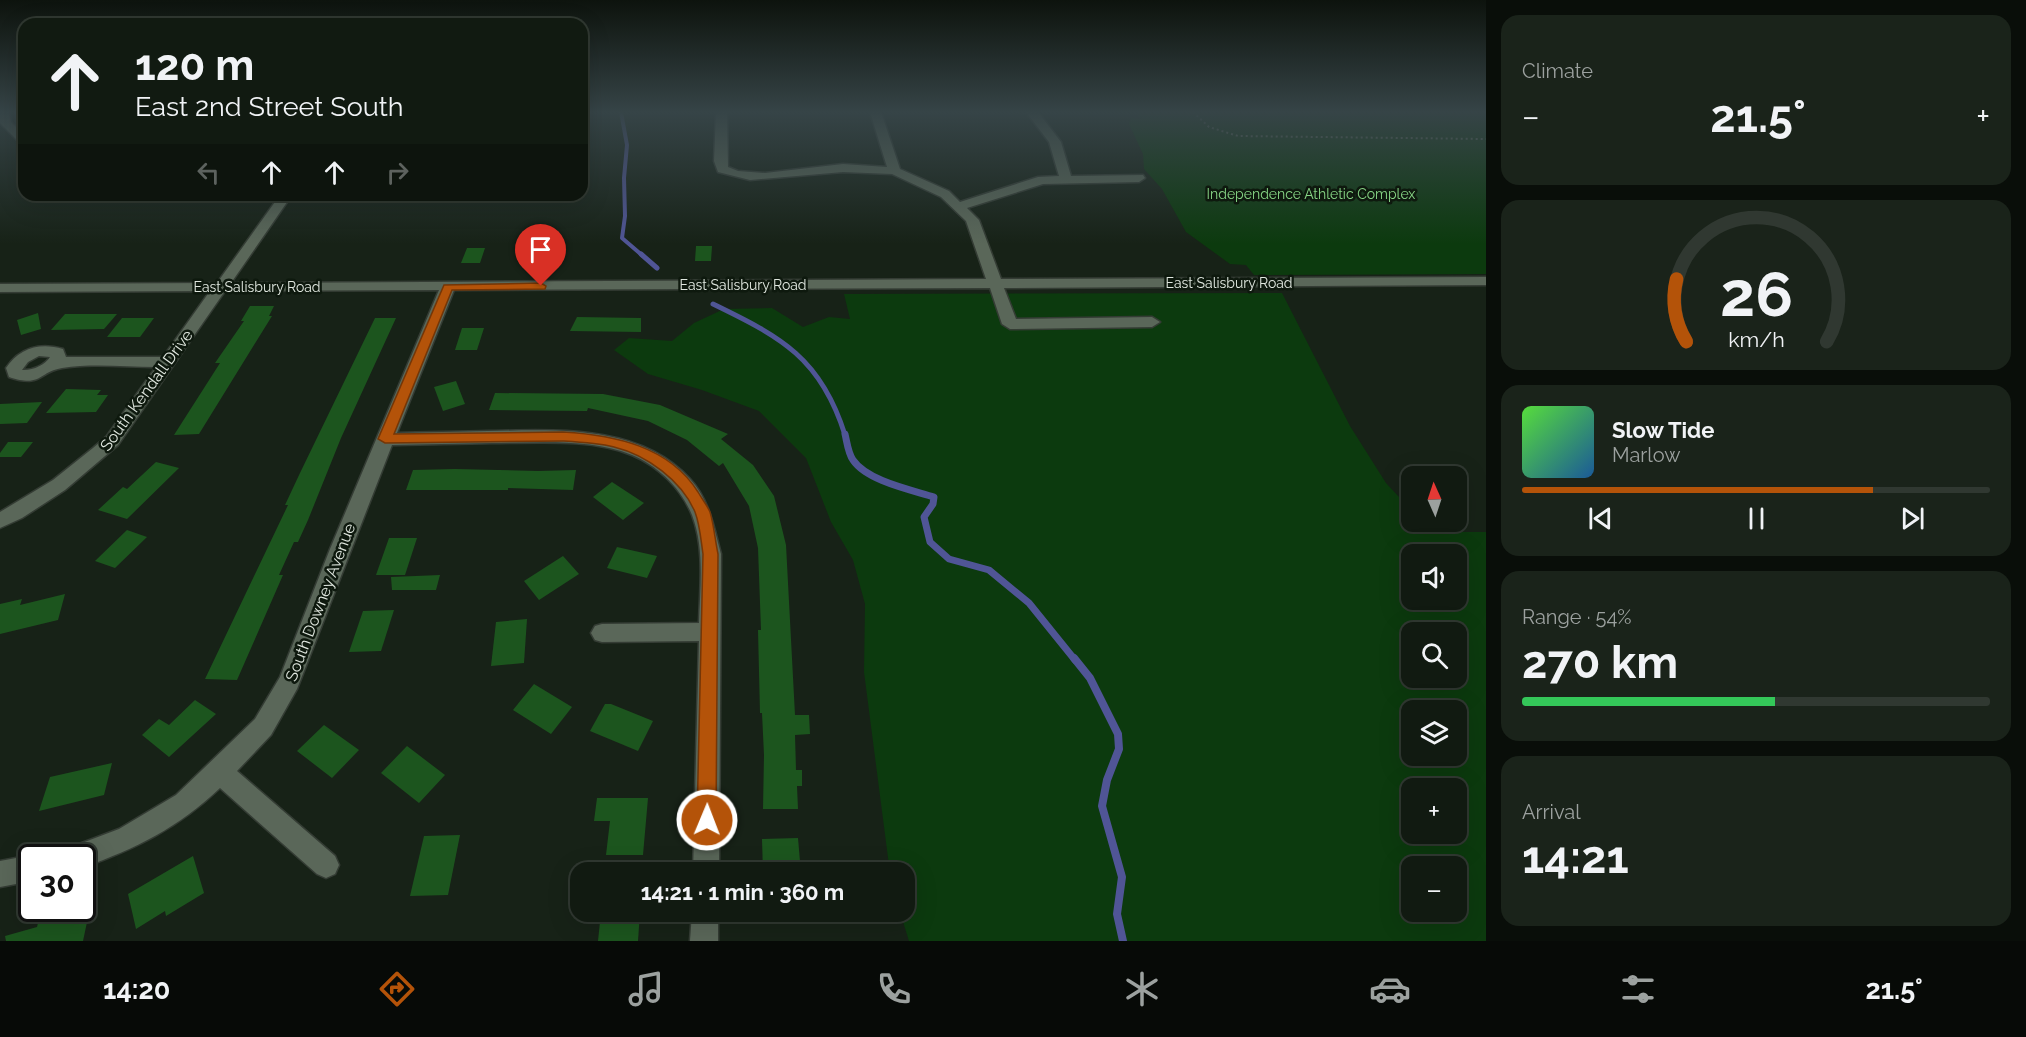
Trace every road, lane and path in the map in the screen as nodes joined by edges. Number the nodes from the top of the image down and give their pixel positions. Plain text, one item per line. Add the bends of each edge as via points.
1 (720, 156) edge
2 (890, 156) edge
3 (1060, 156) edge
4 (894, 171) junction
5 (1066, 178) junction
6 (1139, 178) dead end
7 (282, 201) edge
8 (960, 206) junction
9 (1486, 281) edge
10 (995, 284) junction
11 (221, 287) junction
12 (448, 287) junction
13 (0, 288) edge
14 (1152, 322) dead end
15 (168, 362) junction
16 (55, 363) dead end
17 (385, 439) junction
18 (0, 521) edge
19 (711, 632) junction
20 (602, 633) dead end
21 (220, 772) junction
22 (96, 850) edge
23 (706, 862) edge
24 (326, 864) dead end
25 (18, 871) edge
26 (0, 874) edge
27 (705, 922) edge
28 (704, 941) edge

1 - 4 street via 722,168 730,173 755,177 842,168
2 - 4 street
3 - 5 street via 1060,169
4 - 8 street via 945,194
5 - 6 street
5 - 8 street via 1042,180
7 - 11 street, South Kendall Drive
8 - 10 street via 972,220
9 - 10 street, East Salisbury Road
10 - 12 street, East Salisbury Road
10 - 14 street via 1010,324
11 - 12 street, East Salisbury Road
11 - 13 street, East Salisbury Road
11 - 15 street, South Kendall Drive
12 - 17 street, South Downey Avenue
15 - 16 street
15 - 18 street, South Kendall Drive via 112,441 95,458
17 - 19 street via 563,436 591,438 637,450 672,471 696,498 711,554
17 - 21 street, South Downey Avenue via 289,682 263,727
19 - 20 street
19 - 23 street
21 - 22 street, South Downey Avenue via 185,804 126,839
21 - 24 street
25 - 26 street
27 - 28 street

